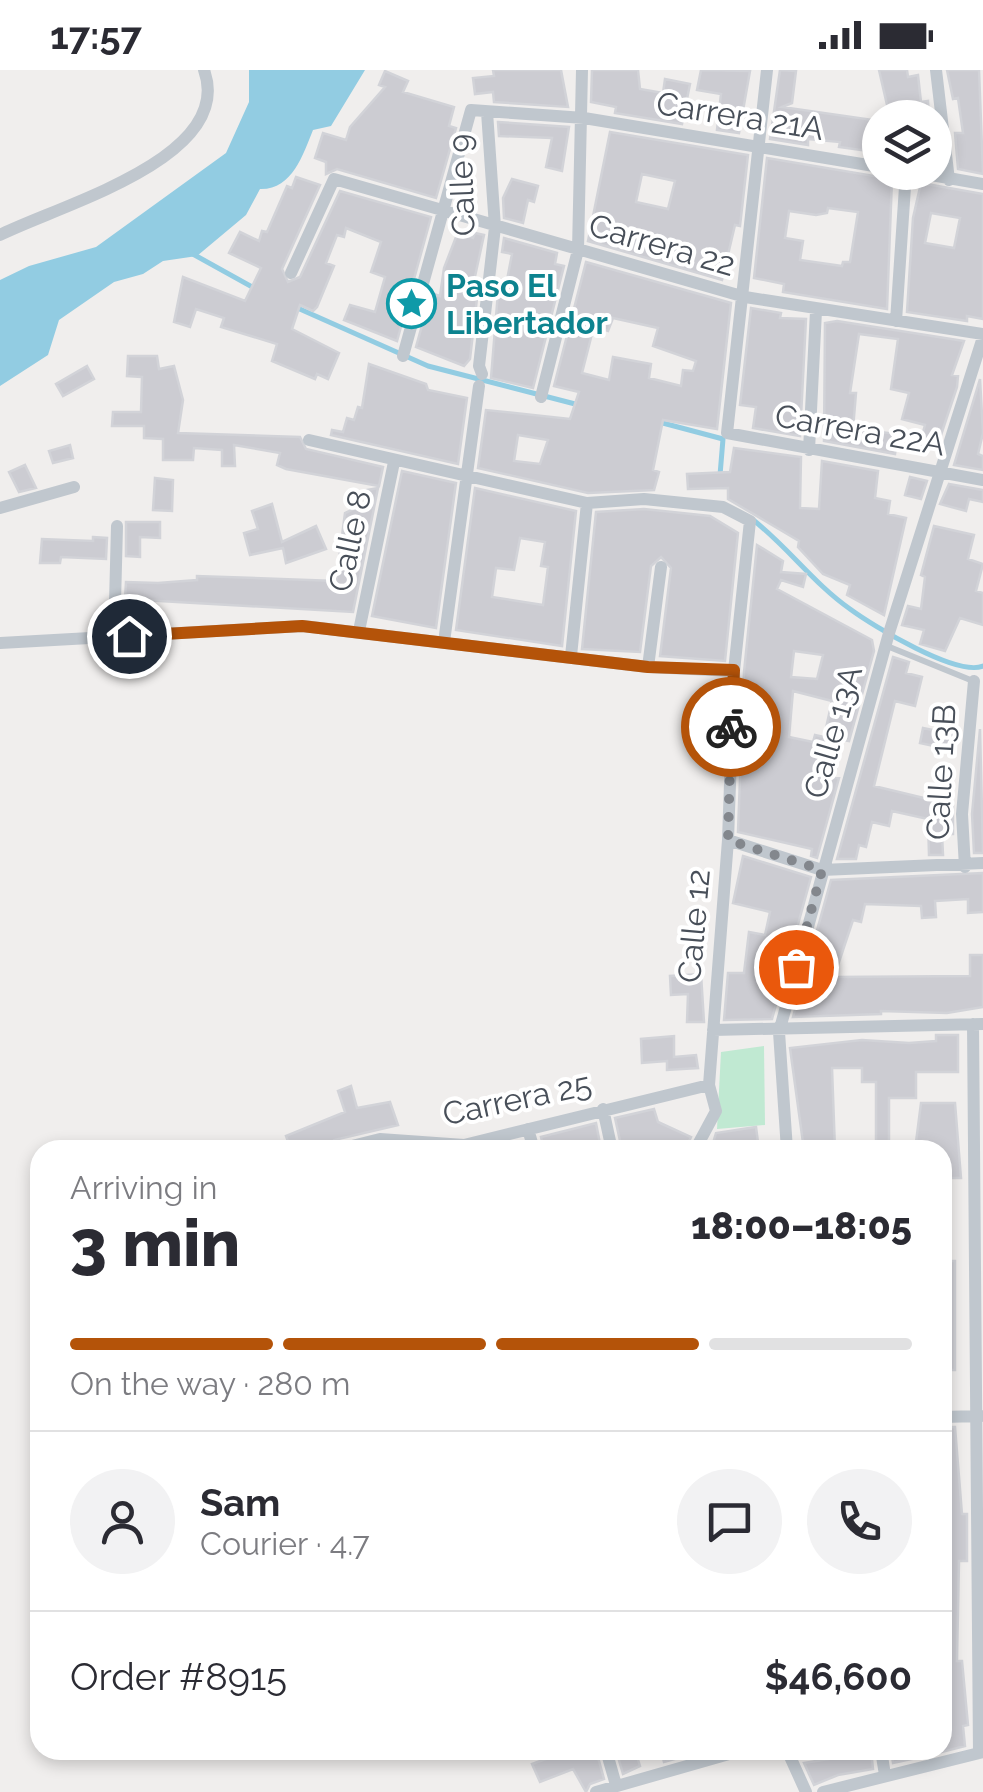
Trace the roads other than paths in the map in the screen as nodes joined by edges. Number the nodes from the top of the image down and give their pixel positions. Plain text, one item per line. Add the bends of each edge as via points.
1 (204, 70) edge
2 (582, 70) edge
3 (767, 70) edge
4 (936, 70) edge
5 (940, 100) edge
6 (487, 112) junction
7 (584, 118) junction
8 (756, 146) junction
9 (862, 163) edge
10 (952, 180) edge
11 (983, 184) edge
12 (905, 190) edge
13 (444, 212) junction
14 (495, 227) junction
15 (0, 235) edge
16 (578, 250) junction
17 (291, 273) dead end
18 (745, 297) junction
19 (816, 311) junction
20 (896, 321) junction
21 (983, 335) edge
22 (403, 356) dead end
23 (541, 397) dead end
24 (309, 440) dead end
25 (810, 450) junction
26 (394, 462) junction
27 (937, 471) junction
28 (469, 479) junction
29 (983, 480) edge
30 (74, 487) dead end
31 (587, 503) junction
32 (0, 508) edge
33 (117, 526) dead end
34 (660, 568) dead end
35 (359, 631) junction
36 (129, 636) junction
37 (444, 642) junction
38 (0, 643) edge
39 (886, 645) junction
40 (571, 656) junction
41 (648, 667) junction
42 (734, 670) junction
43 (974, 681) joint
44 (728, 840) junction
45 (983, 863) edge
46 (965, 867) junction
47 (822, 870) junction
48 (978, 1024) edge
49 (713, 1030) junction
50 (779, 1032) junction
51 (709, 1084) junction
52 (603, 1109) junction
53 (528, 1129) junction
54 (492, 1140) edge
55 (531, 1140) edge
56 (610, 1140) edge
57 (700, 1140) edge
58 (786, 1140) edge
59 (952, 1416) edge
60 (979, 1416) edge
61 (981, 1752) edge
62 (952, 1759) edge
63 (609, 1760) edge
64 (690, 1760) edge
65 (792, 1760) edge
66 (883, 1760) edge
67 (948, 1760) edge
68 (885, 1775) junction
69 (616, 1784) junction
70 (596, 1792) edge
71 (806, 1792) edge
72 (824, 1792) edge

1 - 15 street via 210,104 168,158
2 - 7 street
3 - 8 street
4 - 5 street
6 - 7 street, Carrera 21A
6 - 13 street, Carrera 21A via 471,110
6 - 14 street, Calle 9
7 - 8 street, Carrera 21A
7 - 16 street
8 - 9 street, Carrera 21A
8 - 18 street
10 - 11 street
12 - 20 street
13 - 14 street, Carrera 22
13 - 17 street, Carrera 22 via 334,179
13 - 22 street
14 - 16 street, Carrera 22
14 - 28 street, Calle 9
16 - 18 street, Carrera 22
16 - 23 street
18 - 19 street, Carrera 22
18 - 25 street, Carrera 22A via 727,433
19 - 20 street, Carrera 22
19 - 25 street
20 - 21 street, Carrera 22
21 - 27 street, Calle 13A
24 - 26 street
25 - 27 street, Carrera 22A
26 - 28 street
26 - 35 street, Calle 8
27 - 29 street, Carrera 22A
27 - 39 street, Calle 13A
28 - 31 street
28 - 37 street, Calle 9
30 - 32 street
31 - 40 street
31 - 42 street, Calle 12 via 644,499 723,507 750,521
33 - 36 street via 115,603
34 - 41 street
35 - 36 street via 302,626
35 - 37 street
36 - 38 street
37 - 40 street
39 - 43 lane
39 - 47 street, Calle 13A
40 - 41 street
41 - 42 street
42 - 44 street, Calle 12
43 - 46 street, Calle 13B via 962,814
44 - 47 street
44 - 49 street, Calle 12
45 - 46 street
46 - 47 street
47 - 50 street, Calle 13A
48 - 50 street
48 - 60 street
49 - 50 street
49 - 51 street, Calle 12
50 - 58 street, Calle 13A
51 - 52 street, Carrera 25
51 - 57 street, Calle 12 via 716,1111
52 - 53 street, Carrera 25
52 - 56 street
53 - 54 street, Carrera 25
53 - 55 street
59 - 60 street
60 - 61 street
61 - 62 street
63 - 69 street
64 - 69 street
65 - 71 street
66 - 68 street
67 - 68 street
68 - 72 street
69 - 70 street

